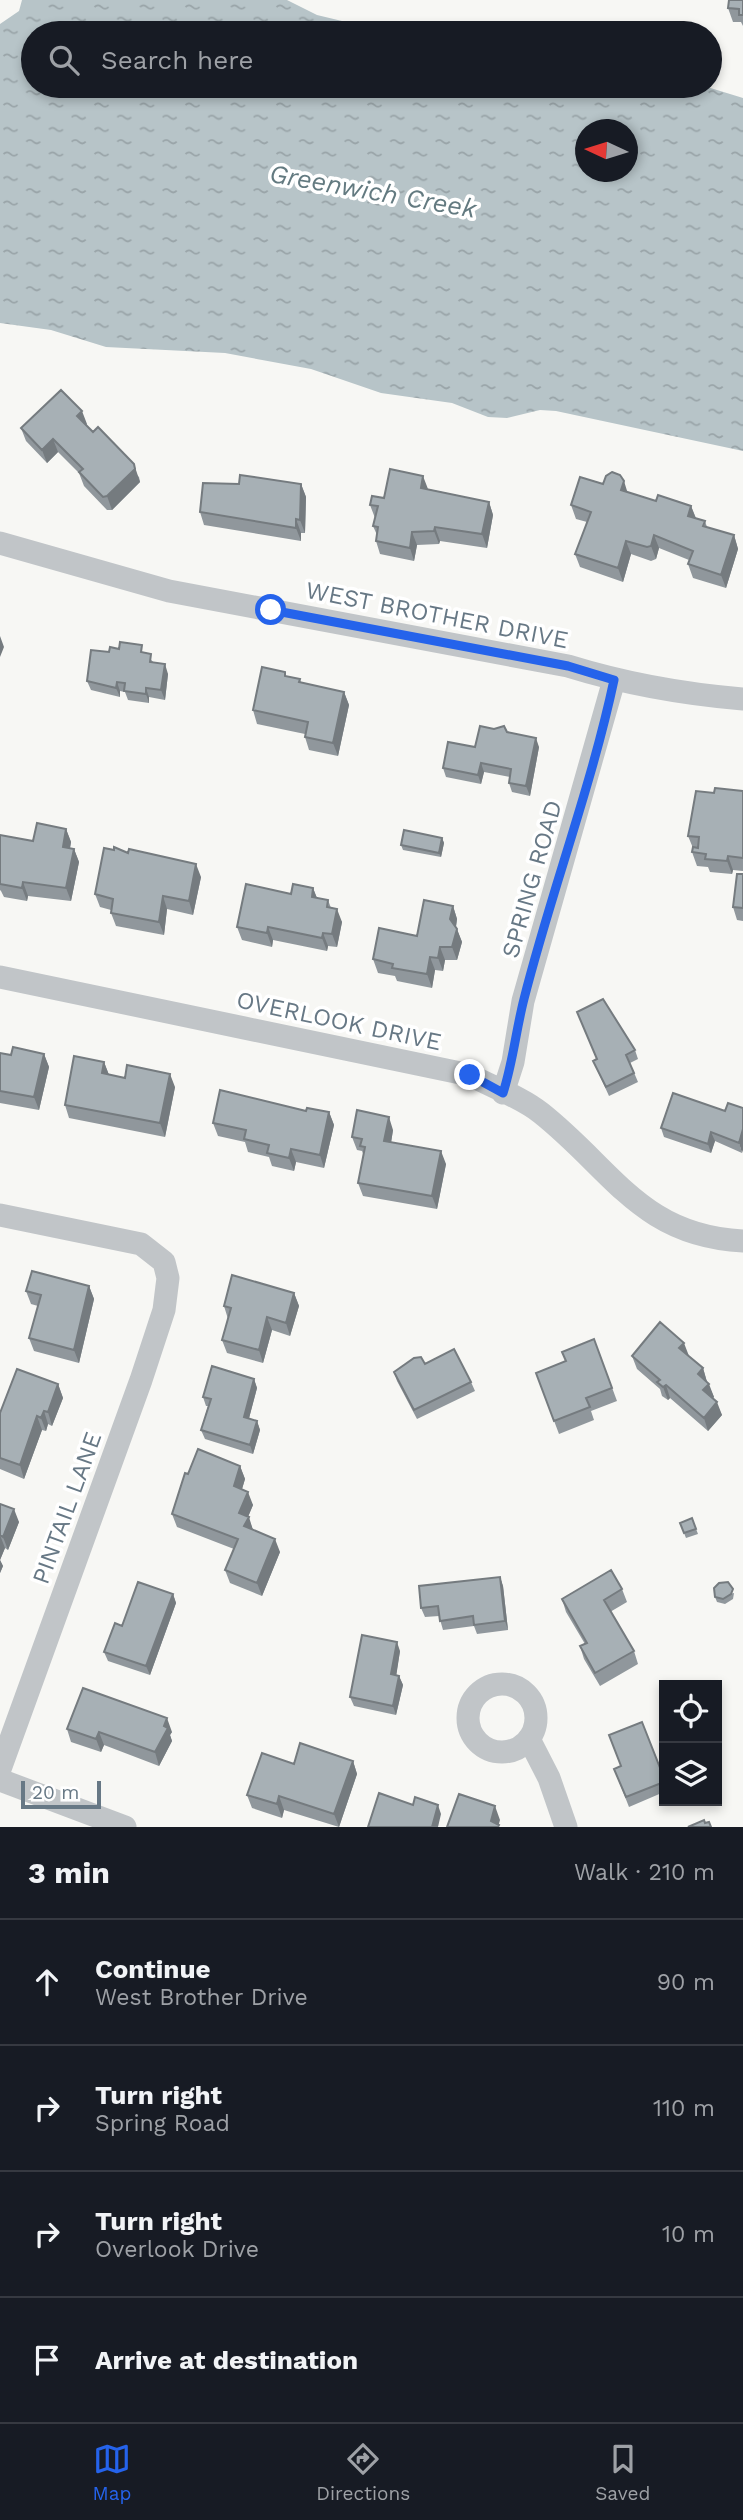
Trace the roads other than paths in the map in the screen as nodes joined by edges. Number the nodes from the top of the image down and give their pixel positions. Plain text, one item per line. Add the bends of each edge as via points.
1 (0, 543) edge
2 (614, 680) junction
3 (743, 699) edge
4 (0, 977) edge
5 (503, 1093) junction
6 (0, 1215) edge
7 (743, 1241) edge
8 (529, 1739) dead end
9 (0, 1769) edge
10 (0, 1780) edge
11 (125, 1827) edge
12 (566, 1827) edge

1 - 2 street, WEST BROTHER DRIVE via 169,591 568,666
2 - 3 street, WEST BROTHER DRIVE
2 - 5 street, SPRING ROAD via 523,1001
4 - 5 street, OVERLOOK DRIVE via 470,1075
5 - 7 street, OVERLOOK DRIVE via 540,1112 657,1218 683,1231
6 - 9 street, PINTAIL LANE via 141,1244 164,1262 168,1278 145,1368
8 - 12 street
10 - 11 street

